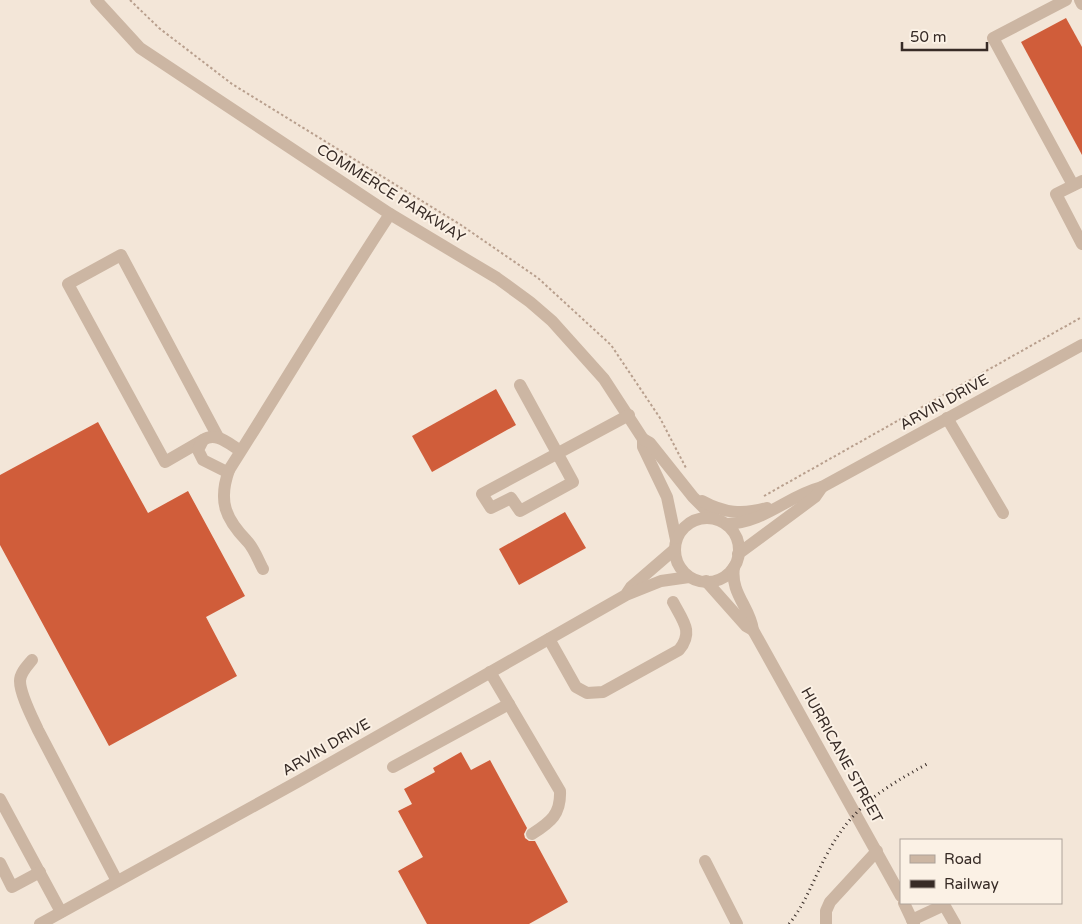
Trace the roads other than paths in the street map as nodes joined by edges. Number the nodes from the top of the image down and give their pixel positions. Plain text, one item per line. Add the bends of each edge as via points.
1 (96, 0) edge
2 (1066, 0) edge
3 (1080, 0) edge
4 (1082, 4) edge
5 (1078, 183) edge
6 (390, 214) junction
7 (1082, 244) edge
8 (1082, 345) edge
9 (520, 384) dead end
10 (629, 415) junction
11 (947, 418) junction
12 (218, 437) junction
13 (643, 439) junction
14 (203, 440) junction
15 (241, 451) junction
16 (559, 454) junction
17 (229, 470) junction
18 (822, 487) junction
19 (693, 497) junction
20 (786, 504) junction
21 (1003, 513) dead end
22 (714, 518) junction
23 (727, 524) junction
24 (675, 545) junction
25 (738, 554) junction
26 (734, 567) junction
27 (263, 569) dead end
28 (689, 577) junction
29 (706, 581) junction
30 (626, 595) junction
31 (674, 602) dead end
32 (754, 630) junction
33 (549, 639) junction
34 (32, 660) dead end
35 (490, 672) junction
36 (508, 704) junction
37 (393, 768) dead end
38 (0, 800) edge
39 (532, 834) dead end
40 (877, 850) junction
41 (705, 861) dead end
42 (0, 863) edge
43 (40, 872) junction
44 (896, 874) edge
45 (117, 882) junction
46 (900, 892) edge
47 (904, 904) edge
48 (944, 904) edge
49 (61, 912) junction
50 (913, 922) edge
51 (40, 924) edge
52 (737, 924) edge
53 (826, 924) edge
54 (955, 924) edge

1 - 6 street, COMMERCE PARKWAY via 140,48
2 - 5 street via 993,38
3 - 4 street
5 - 7 street via 1056,194
6 - 10 street, COMMERCE PARKWAY via 497,278 530,302 604,379
6 - 15 street
8 - 11 street, ARVIN DRIVE
9 - 16 street
10 - 13 street, COMMERCE PARKWAY
10 - 16 street
11 - 18 street, ARVIN DRIVE
11 - 21 street
12 - 14 street
12 - 14 street via 121,255 68,284 165,462
12 - 15 street
13 - 19 street, COMMERCE PARKWAY
13 - 24 street, COMMERCE PARKWAY via 643,447 667,497
14 - 17 street via 198,450 203,460 224,471
15 - 17 street
16 - 16 street via 482,494 491,508 511,498 520,512 573,482
17 - 27 street via 222,488 227,513
18 - 20 street, ARVIN DRIVE
18 - 25 street, ARVIN DRIVE via 815,497
19 - 20 street via 731,513
19 - 22 street, COMMERCE PARKWAY
20 - 23 street, ARVIN DRIVE via 755,520
22 - 23 street
22 - 24 street, ARVIN DRIVE via 689,524
23 - 25 street via 736,538
24 - 28 street via 678,565
24 - 30 street, ARVIN DRIVE
25 - 26 street
26 - 29 street via 722,577
26 - 32 street, HURRICANE STREET via 734,586
28 - 29 street, ARVIN DRIVE
28 - 30 street, ARVIN DRIVE via 660,580
29 - 32 street, HURRICANE STREET via 746,626
30 - 33 street, ARVIN DRIVE
31 - 33 street via 688,629 683,646 603,692 588,693 576,688
32 - 40 street, HURRICANE STREET
33 - 35 street, ARVIN DRIVE
34 - 45 street via 20,681 28,707
35 - 36 street
35 - 45 street, ARVIN DRIVE
36 - 37 street
36 - 39 street via 560,791 561,804 554,816
38 - 43 street
40 - 44 street, HURRICANE STREET
40 - 53 street via 830,902
41 - 52 street
42 - 43 street via 12,886
43 - 49 street
44 - 46 street, HURRICANE STREET
45 - 49 street, ARVIN DRIVE
47 - 50 street
48 - 50 street
48 - 54 street
49 - 51 street, ARVIN DRIVE

